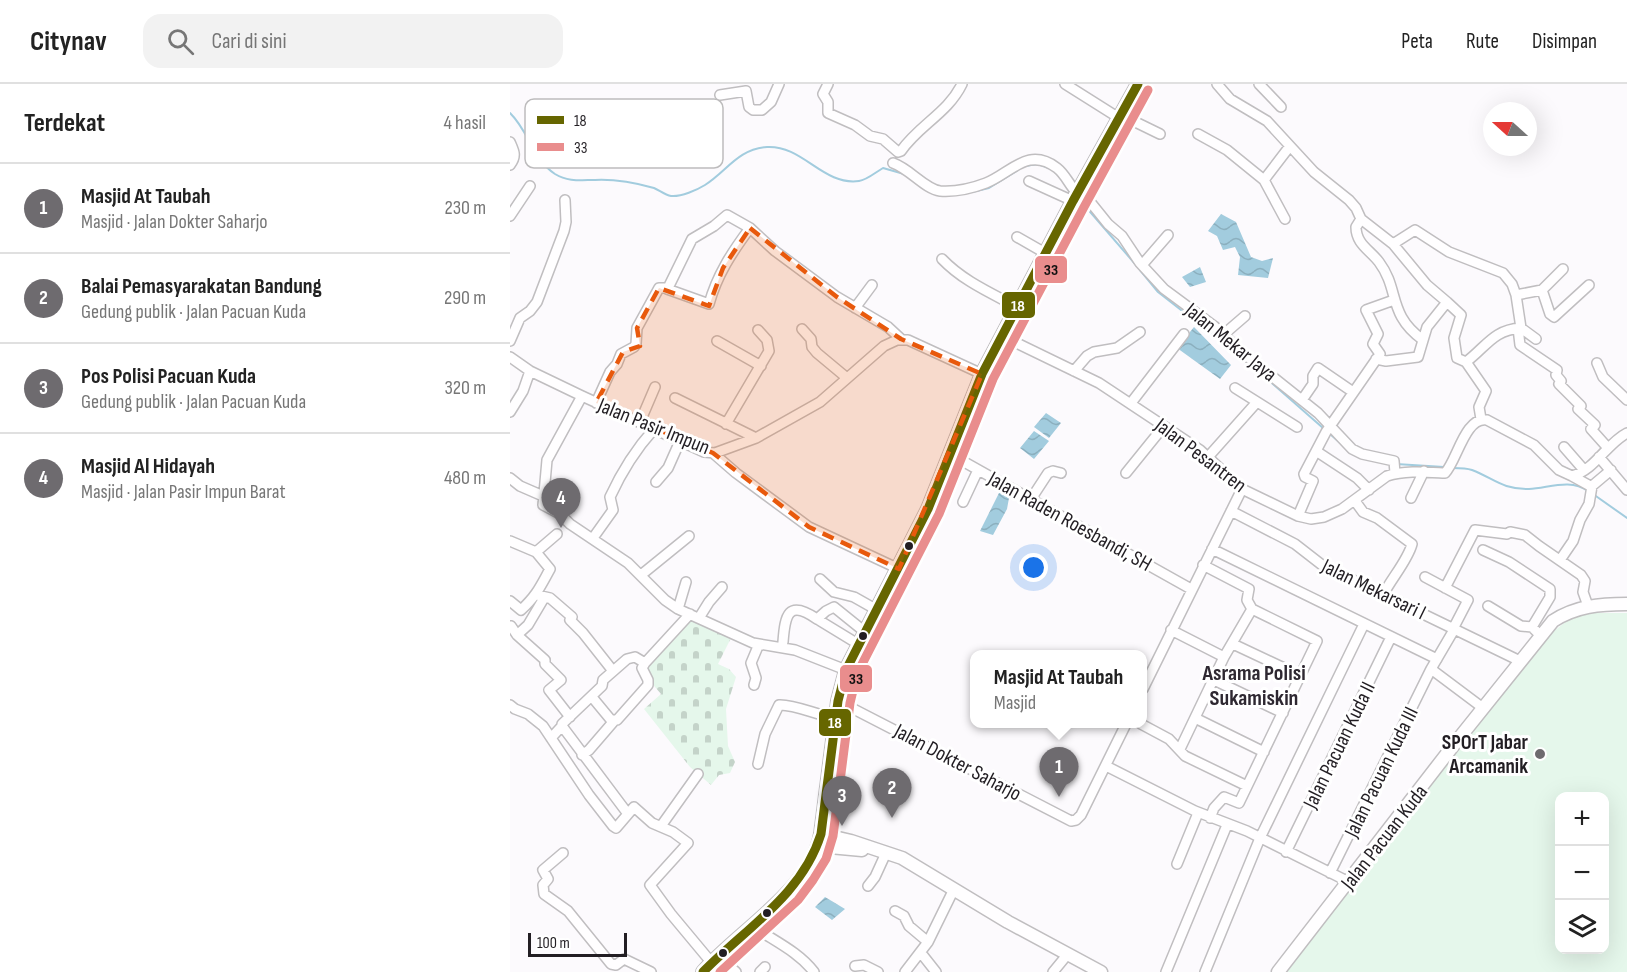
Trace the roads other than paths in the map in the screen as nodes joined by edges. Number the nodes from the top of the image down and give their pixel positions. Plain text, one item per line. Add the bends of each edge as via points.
1 (779, 84) edge
2 (828, 84) edge
3 (962, 84) edge
4 (1065, 84) edge
5 (1138, 84) edge
6 (1217, 84) edge
7 (1259, 84) edge
8 (720, 95) dead end
9 (1281, 107) dead end
10 (1120, 116) junction
11 (1160, 134) dead end
12 (1198, 134) dead end
13 (510, 142) edge
14 (1290, 146) junction
15 (893, 163) dead end
16 (510, 165) edge
17 (1264, 180) junction
18 (1029, 181) dead end
19 (530, 186) dead end
20 (1076, 195) junction
21 (565, 200) dead end
22 (510, 216) edge
23 (1285, 219) dead end
24 (1360, 219) junction
25 (750, 228) junction
26 (1168, 235) dead end
27 (1017, 237) dead end
28 (1393, 244) junction
29 (1045, 253) junction
30 (942, 260) dead end
31 (1142, 266) junction
32 (1563, 269) dead end
33 (872, 285) dead end
34 (1589, 285) dead end
35 (667, 289) junction
36 (1542, 290) junction
37 (1516, 295) junction
38 (1394, 300) junction
39 (1447, 302) junction
40 (1017, 307) junction
41 (855, 308) junction
42 (1245, 316) dead end
43 (1520, 328) junction
44 (802, 329) dead end
45 (758, 330) dead end
46 (1140, 332) dead end
47 (1184, 334) dead end
48 (1223, 335) junction
49 (1002, 336) junction
50 (901, 339) junction
51 (1536, 339) dead end
52 (1423, 340) junction
53 (510, 341) edge
54 (717, 341) dead end
55 (510, 357) edge
56 (1376, 359) junction
57 (1466, 362) junction
58 (1597, 363) dead end
59 (761, 366) junction
60 (530, 371) junction
61 (1074, 371) junction
62 (982, 374) junction
63 (847, 378) junction
64 (655, 387) dead end
65 (1235, 388) dead end
66 (1353, 392) junction
67 (582, 396) junction
68 (675, 398) dead end
69 (1302, 400) junction
70 (1627, 400) edge
71 (596, 402) junction
72 (1257, 402) junction
73 (1131, 403) junction
74 (510, 410) edge
75 (1481, 419) junction
76 (640, 422) junction
77 (726, 424) junction
78 (1164, 426) junction
79 (1297, 427) dead end
80 (1328, 428) junction
81 (654, 429) junction
82 (1627, 433) edge
83 (756, 438) junction
84 (680, 441) junction
85 (1564, 447) dead end
86 (1608, 448) junction
87 (1316, 451) junction
88 (713, 453) junction
89 (950, 454) junction
90 (1208, 457) junction
91 (1599, 457) junction
92 (1395, 467) junction
93 (978, 470) junction
94 (1584, 470) junction
95 (1611, 470) junction
96 (1424, 471) junction
97 (1061, 473) dead end
98 (1126, 473) dead end
99 (1572, 476) junction
100 (510, 478) edge
101 (656, 482) dead end
102 (1242, 489) junction
103 (1369, 490) junction
104 (1627, 490) edge
105 (1591, 492) junction
106 (543, 496) junction
107 (1411, 498) dead end
108 (1031, 499) junction
109 (1355, 501) junction
110 (963, 502) dead end
111 (1231, 512) junction
112 (1298, 516) junction
113 (557, 534) dead end
114 (689, 536) dead end
115 (1546, 537) dead end
116 (593, 538) junction
117 (510, 541) edge
118 (1539, 546) junction
119 (1212, 549) junction
120 (1483, 550) dead end
121 (536, 552) junction
122 (1560, 560) junction
123 (1203, 565) junction
124 (899, 569) junction
125 (641, 574) junction
126 (1425, 578) dead end
127 (820, 579) dead end
128 (686, 582) dead end
129 (722, 587) dead end
130 (1445, 588) junction
131 (1191, 589) junction
132 (1383, 595) junction
133 (540, 596) junction
134 (510, 601) edge
135 (1626, 601) edge
136 (1488, 606) dead end
137 (1588, 606) junction
138 (678, 609) junction
139 (1252, 609) junction
140 (877, 610) junction
141 (695, 616) junction
142 (817, 619) junction
143 (1364, 624) junction
144 (511, 626) edge
145 (1454, 628) junction
146 (1171, 630) junction
147 (1536, 631) junction
148 (517, 635) junction
149 (1391, 637) junction
150 (862, 638) junction
151 (783, 642) dead end
152 (1233, 644) junction
153 (759, 645) junction
154 (1224, 657) junction
155 (1437, 659) junction
156 (1517, 660) junction
157 (645, 663) junction
158 (1431, 669) junction
159 (846, 670) junction
160 (613, 671) junction
161 (1301, 676) junction
162 (1214, 680) junction
163 (1147, 681) edge
164 (754, 685) dead end
165 (592, 697) junction
166 (838, 701) junction
167 (510, 705) edge
168 (1483, 708) junction
169 (1283, 713) junction
170 (570, 717) junction
171 (836, 718) junction
172 (1196, 718) junction
173 (614, 721) junction
174 (562, 726) junction
175 (1147, 726) edge
176 (1124, 728) edge
177 (551, 738) junction
178 (1180, 749) junction
179 (1264, 752) junction
180 (582, 755) junction
181 (758, 764) dead end
182 (1106, 766) junction
183 (698, 774) dead end
184 (1247, 786) junction
185 (1198, 813) junction
186 (628, 814) junction
187 (1210, 818) junction
188 (1227, 825) junction
189 (661, 826) junction
190 (1260, 838) junction
191 (820, 840) junction
192 (882, 852) junction
193 (1286, 852) junction
194 (563, 853) dead end
195 (1177, 864) dead end
196 (1330, 873) junction
197 (1349, 882) junction
198 (868, 886) dead end
199 (954, 889) junction
200 (895, 910) dead end
201 (761, 931) junction
202 (928, 942) junction
203 (921, 953) junction
204 (1067, 956) junction
205 (711, 963) edge
206 (855, 966) dead end
207 (651, 972) edge
208 (736, 972) edge
209 (812, 972) edge
210 (878, 972) edge
211 (905, 972) edge
212 (936, 972) edge
213 (1053, 972) edge
214 (1101, 972) edge
215 (1166, 972) edge
216 (1205, 972) edge
217 (1278, 972) edge

1 - 8 street via 771,102 762,110 749,107 746,91
2 - 3 street via 823,94 828,113 883,139 898,152 949,106
4 - 10 street
5 - 10 highway
6 - 14 street via 1230,99 1267,121
7 - 9 street
10 - 11 street
10 - 20 highway
12 - 17 street via 1227,150
13 - 16 street via 516,153
14 - 17 street
14 - 24 street via 1349,200
15 - 20 street, Jalan Mekar Jaya via 939,191 986,183 1018,163 1034,159 1060,169
17 - 23 street
18 - 20 street
19 - 22 street
20 - 29 highway
20 - 31 street, Jalan Mekar Jaya via 1122,236
21 - 53 street via 564,231 533,308 520,318
24 - 28 street
24 - 38 street via 1356,227 1359,242 1379,262
25 - 35 street via 727,215 694,238
25 - 35 street via 723,268 709,304
25 - 41 street via 775,251
26 - 31 street
27 - 29 street
28 - 37 street via 1416,230 1449,252 1503,273
28 - 39 street via 1427,285
29 - 40 highway
30 - 40 street via 977,286
31 - 48 street, Jalan Mekar Jaya via 1164,289
32 - 36 street
33 - 41 street
34 - 36 street via 1554,316
35 - 71 street via 660,288 656,293 637,328 636,344 621,354
36 - 37 street
37 - 43 street
38 - 52 street via 1403,323
38 - 56 street via 1366,310 1378,334 1374,344 1380,353
39 - 52 street via 1427,327
39 - 57 street via 1461,315 1454,345 1457,358
40 - 49 highway
41 - 50 street
42 - 48 street
43 - 51 street
43 - 57 street via 1493,336
43 - 86 street via 1520,345 1557,370 1559,384 1581,406 1578,409 1595,425 1591,429
44 - 63 street via 817,353
45 - 59 street via 769,345
46 - 61 street via 1118,348 1087,356
47 - 73 street
48 - 69 street, Jalan Mekar Jaya
49 - 61 street, Jalan Pesantren
49 - 62 highway
50 - 62 street
50 - 63 street, Jalan Pasir Impun via 884,346
52 - 56 street via 1418,357
54 - 59 street
55 - 60 street, Jalan Pasir Impun
56 - 66 street
57 - 75 street via 1486,391 1479,407
58 - 70 street via 1603,377
59 - 77 street
60 - 67 street, Jalan Pasir Impun
60 - 74 street
61 - 73 street, Jalan Pesantren
62 - 89 highway
63 - 83 street, Jalan Pasir Impun via 820,402
64 - 76 street
65 - 72 street
66 - 69 street via 1318,368 1314,384
66 - 80 street
67 - 71 street, Jalan Pasir Impun
67 - 106 street via 547,460
68 - 77 street
69 - 80 street, Jalan Mekar Jaya
71 - 76 street, Jalan Pasir Impun
72 - 79 street
72 - 90 street
73 - 78 street, Jalan Pesantren
75 - 96 street, Jalan Pesantren via 1452,458 1448,471
75 - 99 street via 1534,445 1559,470
76 - 81 street, Jalan Pasir Impun
77 - 83 street
78 - 90 street, Jalan Pesantren
78 - 98 street
80 - 87 street
80 - 92 street, Jalan Mekar Jaya via 1352,449
81 - 84 street, Jalan Pasir Impun
81 - 116 street via 623,470 610,497 613,510
82 - 86 street
83 - 88 street, Jalan Pasir Impun
84 - 88 street, Jalan Pasir Impun
84 - 101 street via 668,468
85 - 94 street
86 - 91 street
87 - 103 street
87 - 112 street via 1304,474 1313,481
88 - 124 street via 809,527
89 - 93 street, Jalan Raden Roesbandi, SH
89 - 124 highway
90 - 102 street, Jalan Pesantren
91 - 94 street
91 - 95 street
92 - 96 street, Jalan Pesantren
92 - 103 street, Jalan Pesantren
93 - 108 street, Jalan Raden Roesbandi, SH
93 - 110 street
94 - 99 street
95 - 104 street
95 - 105 street
96 - 107 street
97 - 108 street via 1048,473
99 - 105 street
100 - 106 street
102 - 111 street
102 - 112 street, Jalan Pesantren
103 - 109 street, Jalan Pesantren
105 - 122 street via 1573,541
106 - 116 street via 543,505
108 - 131 street, Jalan Raden Roesbandi, SH
109 - 112 street, Jalan Pesantren via 1324,517
109 - 132 street via 1363,512 1412,545
111 - 119 street
111 - 132 street, Jalan Mekarsari I
113 - 121 street
114 - 125 street
115 - 118 street
116 - 125 street
117 - 121 street
118 - 122 street
118 - 130 street via 1523,534 1475,530
119 - 123 street
119 - 143 street
120 - 147 street via 1550,589
121 - 133 street via 550,569
122 - 137 street via 1584,578
123 - 131 street
123 - 139 street via 1249,589 1247,600
124 - 140 highway
125 - 138 street
126 - 130 street
127 - 140 street via 834,592 854,597
128 - 138 street
129 - 141 street
130 - 145 street, Jalan Pacuan Kuda III via 1468,600
131 - 146 street
132 - 145 street, Jalan Mekarsari I
133 - 134 street via 521,610
133 - 148 street via 528,625
133 - 160 street via 555,602 572,617 570,620
135 - 137 main road, Jalan Pacuan Kuda
136 - 147 street
137 - 147 main road, Jalan Pacuan Kuda via 1570,611
138 - 141 street
139 - 152 street
139 - 161 street via 1317,641
140 - 150 highway
141 - 153 street
141 - 157 street
142 - 150 street
142 - 150 street via 834,607
142 - 151 street via 799,609 791,611 785,619
143 - 149 street
143 - 190 street
144 - 148 street
145 - 155 street, Jalan Pacuan Kuda III
145 - 156 street, Jalan Mekarsari I
146 - 154 street
146 - 163 street
147 - 156 main road, Jalan Pacuan Kuda
148 - 170 street via 561,680 549,690
149 - 155 street
149 - 193 street, Jalan Pacuan Kuda II
150 - 159 highway
152 - 154 street
152 - 161 street
153 - 159 street via 795,650
153 - 164 street via 751,665 756,678
154 - 162 street
155 - 158 street, Jalan Pacuan Kuda III
156 - 168 main road, Jalan Pacuan Kuda
157 - 160 street via 631,657
157 - 173 street via 642,668 648,685
158 - 168 street
158 - 196 street, Jalan Pacuan Kuda III
159 - 166 highway
160 - 165 street
161 - 169 street
162 - 169 street
162 - 172 street
165 - 170 street
165 - 173 street
166 - 171 highway
166 - 182 street, Jalan Dokter Saharjo via 1071,821 1081,815
167 - 177 street via 543,726
168 - 197 main road, Jalan Pacuan Kuda
169 - 179 street
170 - 174 street
171 - 181 street via 779,705 765,734
171 - 191 highway
172 - 178 street
172 - 179 street
173 - 180 street
174 - 177 street
174 - 180 street
175 - 178 street
176 - 182 street, Jalan Dokter Saharjo
177 - 186 street via 613,826 616,828
178 - 184 street via 1185,756
179 - 184 street
180 - 186 street
182 - 185 street
183 - 189 street
184 - 187 street via 1239,803 1224,797
185 - 187 street
185 - 195 street
186 - 189 street via 634,807
187 - 188 street
188 - 190 street
188 - 215 street
189 - 205 street via 688,843 650,887
190 - 193 street
190 - 216 street
191 - 192 main road via 851,841
191 - 201 highway via 812,861
192 - 198 street via 880,868
192 - 199 main road via 918,866
193 - 196 street
194 - 207 street via 543,870 548,879 543,885 544,894 568,911 611,964 624,959
196 - 197 street
197 - 217 main road, Jalan Pacuan Kuda
199 - 202 street
199 - 204 main road
200 - 202 street
201 - 205 highway
201 - 209 street
202 - 203 street
203 - 211 street
203 - 212 street
204 - 213 street
204 - 214 main road
205 - 208 street
206 - 210 street

